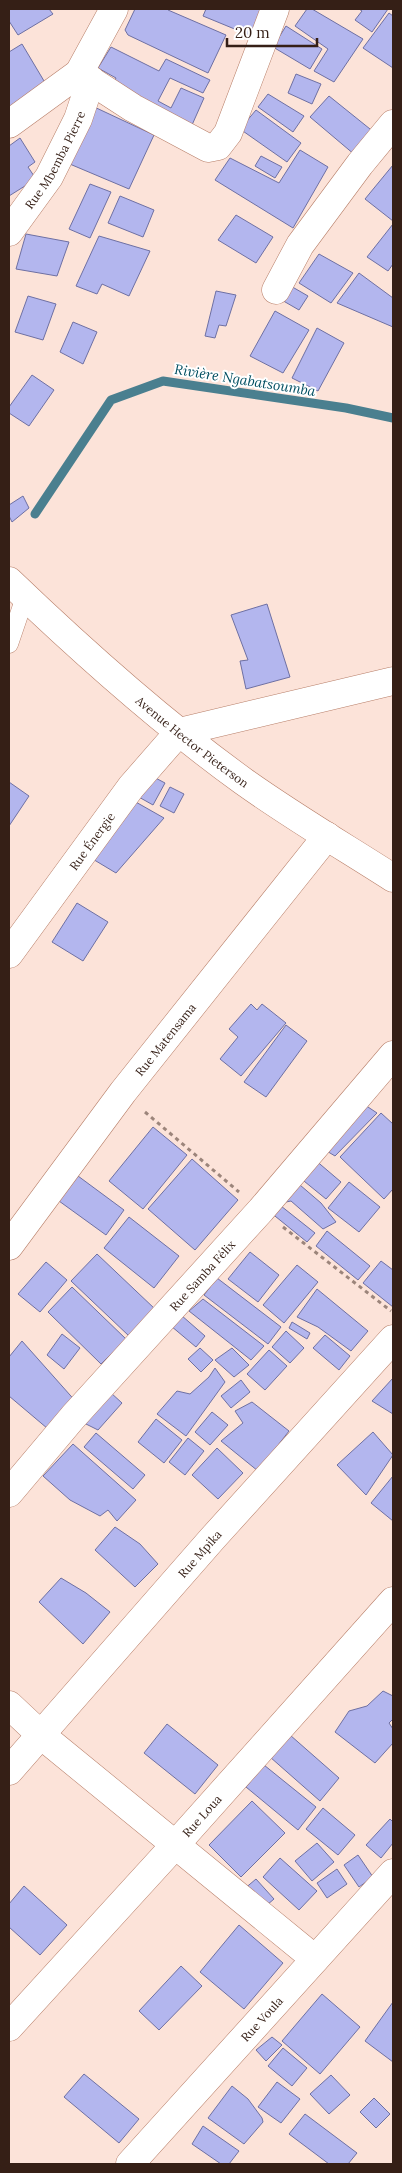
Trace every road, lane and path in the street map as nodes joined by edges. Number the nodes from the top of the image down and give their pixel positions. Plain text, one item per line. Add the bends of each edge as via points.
1 (114, 9) edge
2 (275, 9) edge
3 (85, 77) junction
4 (9, 124) edge
5 (393, 124) edge
6 (9, 232) edge
7 (276, 290) dead end
8 (17, 589) edge
9 (9, 644) edge
10 (393, 681) edge
11 (179, 732) junction
12 (327, 836) junction
13 (393, 878) edge
14 (9, 954) edge
15 (393, 1055) edge
16 (9, 1246) edge
17 (393, 1339) edge
18 (9, 1493) edge
19 (393, 1601) edge
20 (9, 1705) edge
21 (41, 1735) junction
22 (9, 1771) edge
23 (176, 1844) junction
24 (393, 1873) edge
25 (315, 1959) junction
26 (9, 2027) edge
27 (130, 2164) edge

1 - 3 street, Rue Mbemba Pierre
2 - 3 street via 228,133 218,146 208,148 164,126
3 - 4 street
3 - 6 street, Rue Mbemba Pierre via 78,119 49,177
5 - 7 street via 300,244
8 - 9 lane
8 - 11 street, Avenue Hector Pieterson
10 - 11 street
11 - 12 street, Avenue Hector Pieterson via 242,780
11 - 14 street, Rue Énergie via 131,787
12 - 13 street, Avenue Hector Pieterson
12 - 16 street, Rue Matensama via 123,1092
15 - 18 street, Rue Samba Félix
17 - 21 street, Rue Mpika
19 - 23 street, Rue Loua
20 - 21 street
21 - 22 street, Rue Mpika
21 - 23 street
23 - 25 street
23 - 26 street, Rue Loua
24 - 25 street, Rue Voula
25 - 27 street, Rue Voula

